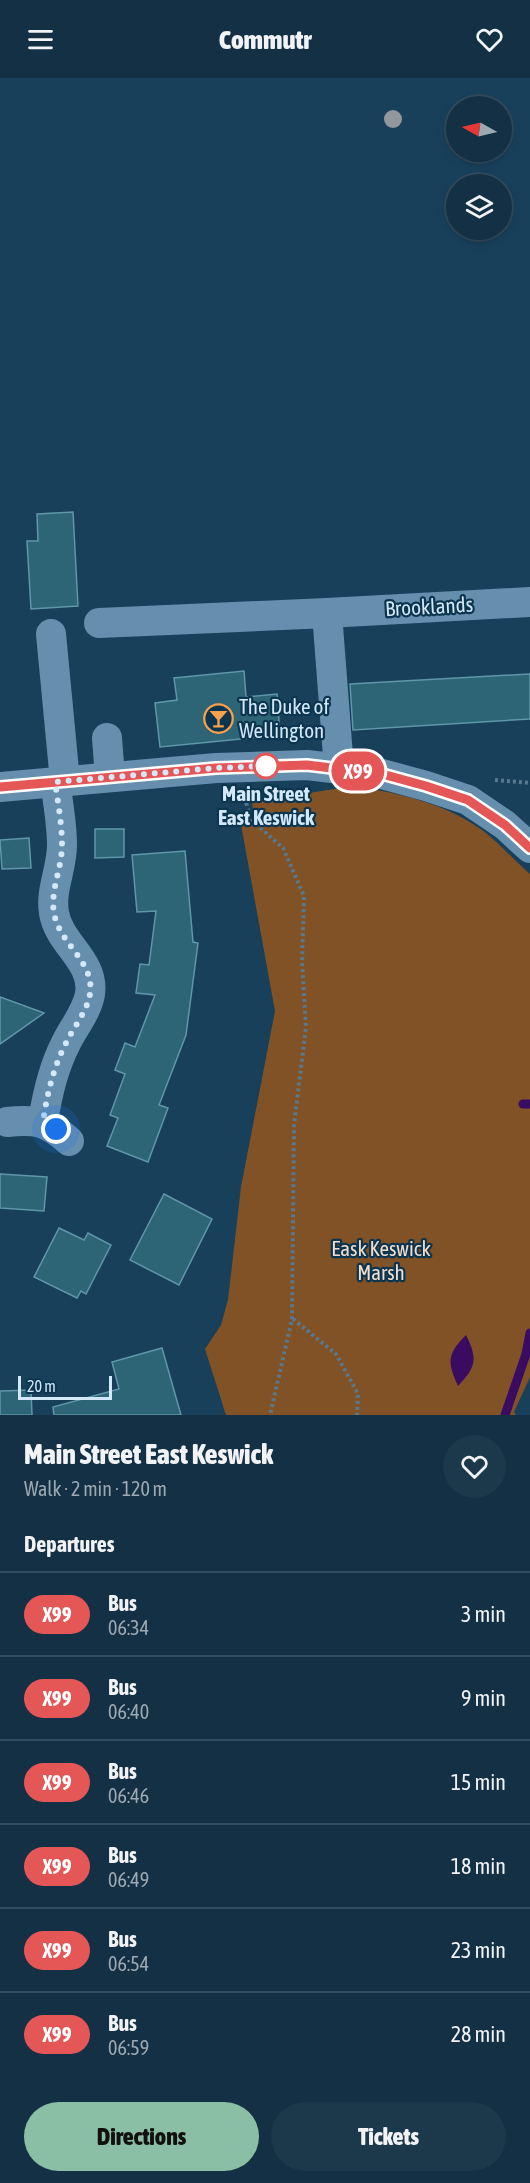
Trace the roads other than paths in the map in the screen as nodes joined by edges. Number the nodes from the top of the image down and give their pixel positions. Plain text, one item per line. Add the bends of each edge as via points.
1 (530, 602) edge
2 (327, 613) junction
3 (99, 623) dead end
4 (51, 634) dead end
5 (107, 738) dead end
6 (339, 769) junction
7 (110, 777) junction
8 (60, 781) junction
9 (0, 787) edge
10 (530, 848) edge
11 (6, 1122) dead end
12 (43, 1122) junction
13 (69, 1141) dead end

1 - 2 street, Brooklands
2 - 3 street, Brooklands
2 - 6 street
4 - 8 street
5 - 7 street
6 - 7 street via 307,765 239,767
6 - 10 street via 382,774 468,800
7 - 8 street
8 - 9 street
8 - 12 street via 62,846 53,892 54,914 62,935 85,964 90,994 57,1064
11 - 12 street
12 - 13 street

